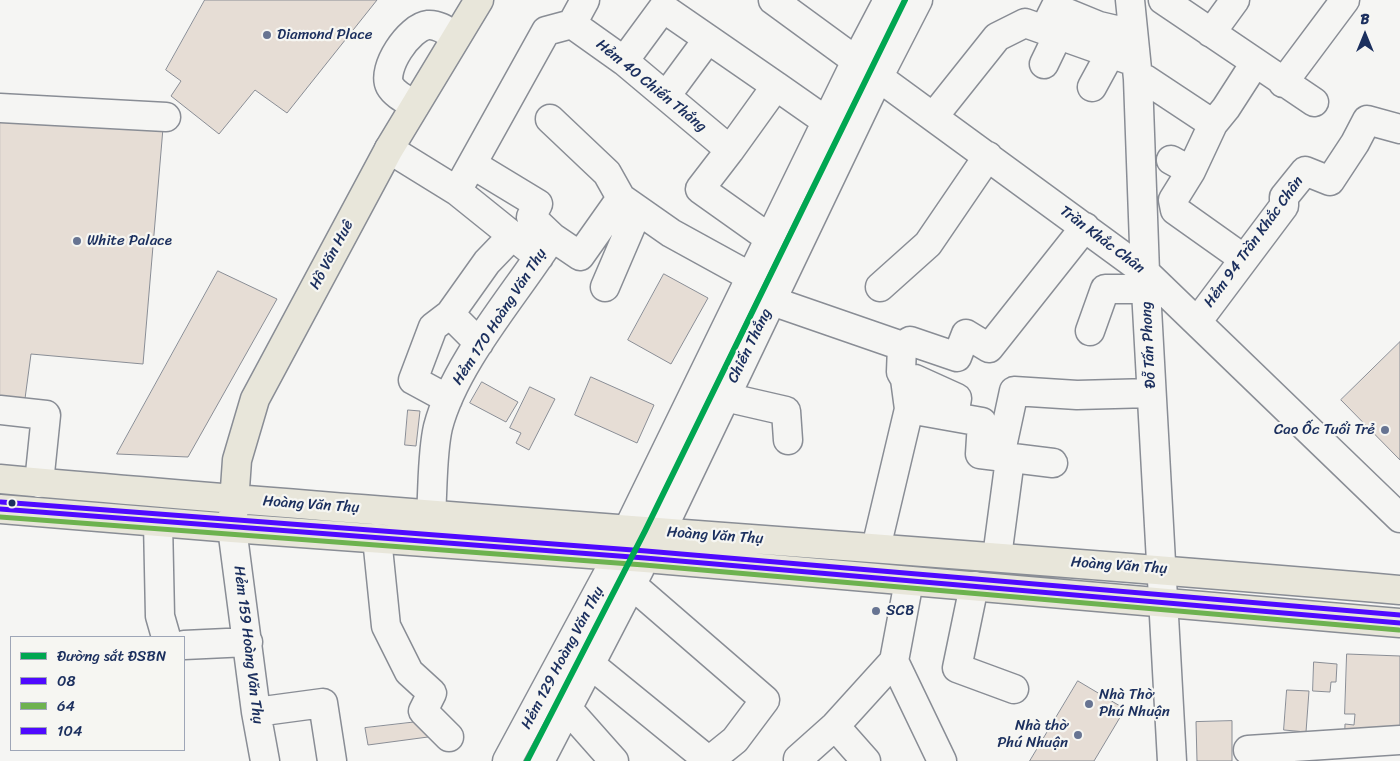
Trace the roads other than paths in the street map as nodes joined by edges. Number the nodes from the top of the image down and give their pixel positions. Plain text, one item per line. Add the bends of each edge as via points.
1 (479, 0) edge
2 (585, 0) edge
3 (773, 0) edge
4 (888, 0) edge
5 (918, 0) edge
6 (1163, 0) edge
7 (1235, 0) edge
8 (1345, 0) edge
9 (1125, 2) edge
10 (572, 24) junction
11 (1042, 30) junction
12 (1211, 33) junction
13 (1133, 34) junction
14 (456, 37) junction
15 (708, 39) junction
16 (624, 61) junction
17 (856, 61) junction
18 (1255, 63) junction
19 (1044, 64) dead end
20 (1128, 65) junction
21 (879, 76) junction
22 (1283, 83) junction
23 (776, 86) junction
24 (1092, 87) dead end
25 (666, 96) junction
26 (1314, 102) dead end
27 (415, 105) junction
28 (0, 108) edge
29 (934, 116) junction
30 (166, 117) dead end
31 (550, 119) dead end
32 (826, 121) junction
33 (1213, 124) junction
34 (1400, 129) edge
35 (389, 148) junction
36 (730, 150) junction
37 (988, 156) junction
38 (472, 164) junction
39 (457, 191) junction
40 (630, 204) junction
41 (1084, 227) junction
42 (512, 236) junction
43 (770, 238) junction
44 (546, 247) junction
45 (1244, 259) junction
46 (751, 277) junction
47 (1145, 280) junction
48 (605, 287) dead end
49 (880, 287) dead end
50 (772, 301) junction
51 (450, 314) junction
52 (1197, 322) junction
53 (1090, 331) dead end
54 (479, 344) junction
55 (902, 346) junction
56 (905, 379) junction
57 (1151, 393) junction
58 (725, 397) junction
59 (448, 399) junction
60 (908, 409) junction
61 (0, 410) edge
62 (954, 417) junction
63 (788, 440) dead end
64 (1005, 458) junction
65 (1052, 463) dead end
66 (0, 479) edge
67 (39, 483) junction
68 (233, 500) junction
69 (0, 509) edge
70 (430, 514) junction
71 (1400, 518) edge
72 (158, 522) junction
73 (232, 528) junction
74 (628, 530) junction
75 (661, 532) junction
76 (377, 538) junction
77 (876, 548) junction
78 (618, 555) junction
79 (997, 557) junction
80 (645, 558) junction
81 (1161, 569) junction
82 (908, 580) junction
83 (631, 584) junction
84 (974, 586) junction
85 (1400, 590) edge
86 (1163, 602) junction
87 (1400, 623) edge
88 (166, 636) edge
89 (248, 642) junction
90 (185, 645) edge
91 (894, 661) junction
92 (590, 664) junction
93 (1014, 689) dead end
94 (568, 708) junction
95 (256, 712) junction
96 (835, 726) junction
97 (449, 737) dead end
98 (1400, 740) edge
99 (1248, 750) dead end
100 (798, 759) dead end
101 (265, 761) edge
102 (332, 761) edge
103 (507, 761) edge
104 (540, 761) edge
105 (614, 761) edge
106 (709, 761) edge
107 (866, 761) edge
108 (942, 761) edge
109 (1172, 761) edge

1 - 14 main road, Hồ Văn Huê
2 - 10 street
3 - 17 street, Trần Khắc Chân
4 - 17 street, Chiến Thắng
5 - 21 street, Chiến Thắng
6 - 12 street
7 - 12 street
8 - 22 street
9 - 13 street, Đỗ Tấn Phong
10 - 16 street, Hẻm 40 Chiến Thắng
10 - 38 street via 546,31
11 - 13 street via 1055,8 1100,26
11 - 19 street
11 - 20 street
11 - 29 street via 997,37
12 - 18 street
13 - 20 street, Đỗ Tấn Phong
14 - 27 main road, Hồ Văn Huê
14 - 27 street via 437,26 427,25 413,32 404,42 388,72 388,80 394,91
15 - 16 street via 664,8
15 - 23 street
15 - 25 street
16 - 25 street, Hẻm 40 Chiến Thắng
17 - 21 street, Trần Khắc Chân
17 - 32 street, Chiến Thắng
18 - 22 street
18 - 33 street
20 - 24 street
20 - 33 street
20 - 47 street, Đỗ Tấn Phong
21 - 29 street, Trần Khắc Chân
21 - 50 street, Chiến Thắng
22 - 26 street
23 - 32 street
23 - 36 street
25 - 36 street, Hẻm 40 Chiến Thắng
27 - 35 main road, Hồ Văn Huê
28 - 30 street
29 - 37 street, Trần Khắc Chân
31 - 40 street via 607,173
32 - 43 street, Chiến Thắng
33 - 45 street via 1181,165 1173,200 1175,210
34 - 45 street, Hẻm 94 Trần Khắc Chân via 1367,120 1330,180 1305,171 1284,197 1284,206
35 - 39 street
35 - 68 main road, Hồ Văn Huê via 255,399 237,460
36 - 43 street via 700,189
37 - 41 street, Trần Khắc Chân
37 - 49 street via 928,244
38 - 39 street
38 - 44 street, Hẻm 170 Hoàng Văn Thụ via 538,204 531,217
39 - 42 street
40 - 44 street, Hẻm 170 Hoàng Văn Thụ via 580,256
40 - 46 street via 671,233
40 - 48 street
41 - 47 street, Trần Khắc Chân
41 - 55 street via 989,348 966,334 957,357 910,341
42 - 44 street
42 - 51 street via 488,262
43 - 46 street, Chiến Thắng
44 - 54 street, Hẻm 170 Hoàng Văn Thụ
45 - 52 street, Hẻm 94 Trần Khắc Chân
46 - 74 street, Chiến Thắng
47 - 52 street, Trần Khắc Chân
47 - 53 street via 1105,289
47 - 57 street, Đỗ Tấn Phong
50 - 55 street
50 - 58 street, Chiến Thắng
51 - 54 street
51 - 59 street via 433,327 413,380
52 - 71 street, Trần Khắc Chân
54 - 59 street, Hẻm 170 Hoàng Văn Thụ
55 - 56 street via 901,372
56 - 60 street
56 - 62 street via 915,379 957,398
57 - 64 street via 1077,395 1014,391
57 - 81 street, Đỗ Tấn Phong
58 - 63 street via 786,412
58 - 75 street, Chiến Thắng
59 - 70 street, Hẻm 170 Hoàng Văn Thụ via 438,428
60 - 62 street
60 - 77 street
61 - 67 street via 46,415
62 - 64 street via 982,422 980,454
64 - 65 street
64 - 79 street
66 - 67 main road, Hoàng Văn Thụ
67 - 68 main road, Hoàng Văn Thụ
68 - 70 main road, Hoàng Văn Thụ
68 - 73 main road, Hồ Văn Huê
69 - 72 main road, Hoàng Văn Thụ
70 - 74 main road, Hoàng Văn Thụ
72 - 73 main road, Hoàng Văn Thụ
72 - 88 street via 160,616
73 - 76 main road, Hoàng Văn Thụ
73 - 89 street, Hẻm 159 Hoàng Văn Thụ
74 - 75 main road, Hoàng Văn Thụ
74 - 78 main road
75 - 77 main road, Hoàng Văn Thụ
75 - 80 main road
76 - 78 main road, Hoàng Văn Thụ
76 - 97 street via 386,626 409,672 432,694 423,711
77 - 79 main road, Hoàng Văn Thụ
78 - 80 main road, Hoàng Văn Thụ
78 - 103 street, Hẻm 129 Hoàng Văn Thụ
79 - 81 main road, Hoàng Văn Thụ
80 - 82 main road, Hoàng Văn Thụ
80 - 83 street, Hẻm 129 Hoàng Văn Thụ
81 - 85 main road, Hoàng Văn Thụ
81 - 86 street, Đỗ Tấn Phong
82 - 84 main road, Hoàng Văn Thụ
82 - 91 street
83 - 92 street, Hẻm 129 Hoàng Văn Thụ
83 - 106 street via 765,700 735,740
84 - 86 main road, Hoàng Văn Thụ
84 - 93 street via 956,668
86 - 87 main road, Hoàng Văn Thụ
86 - 109 street, Đỗ Tấn Phong
89 - 90 street
89 - 95 street, Hẻm 159 Hoàng Văn Thụ
91 - 96 street
91 - 108 street
92 - 94 street, Hẻm 129 Hoàng Văn Thụ
92 - 106 street
94 - 104 street, Hẻm 129 Hoàng Văn Thụ
94 - 105 street
95 - 101 street, Hẻm 159 Hoàng Văn Thụ
95 - 102 street via 323,703
96 - 100 street
96 - 107 street
98 - 99 street

